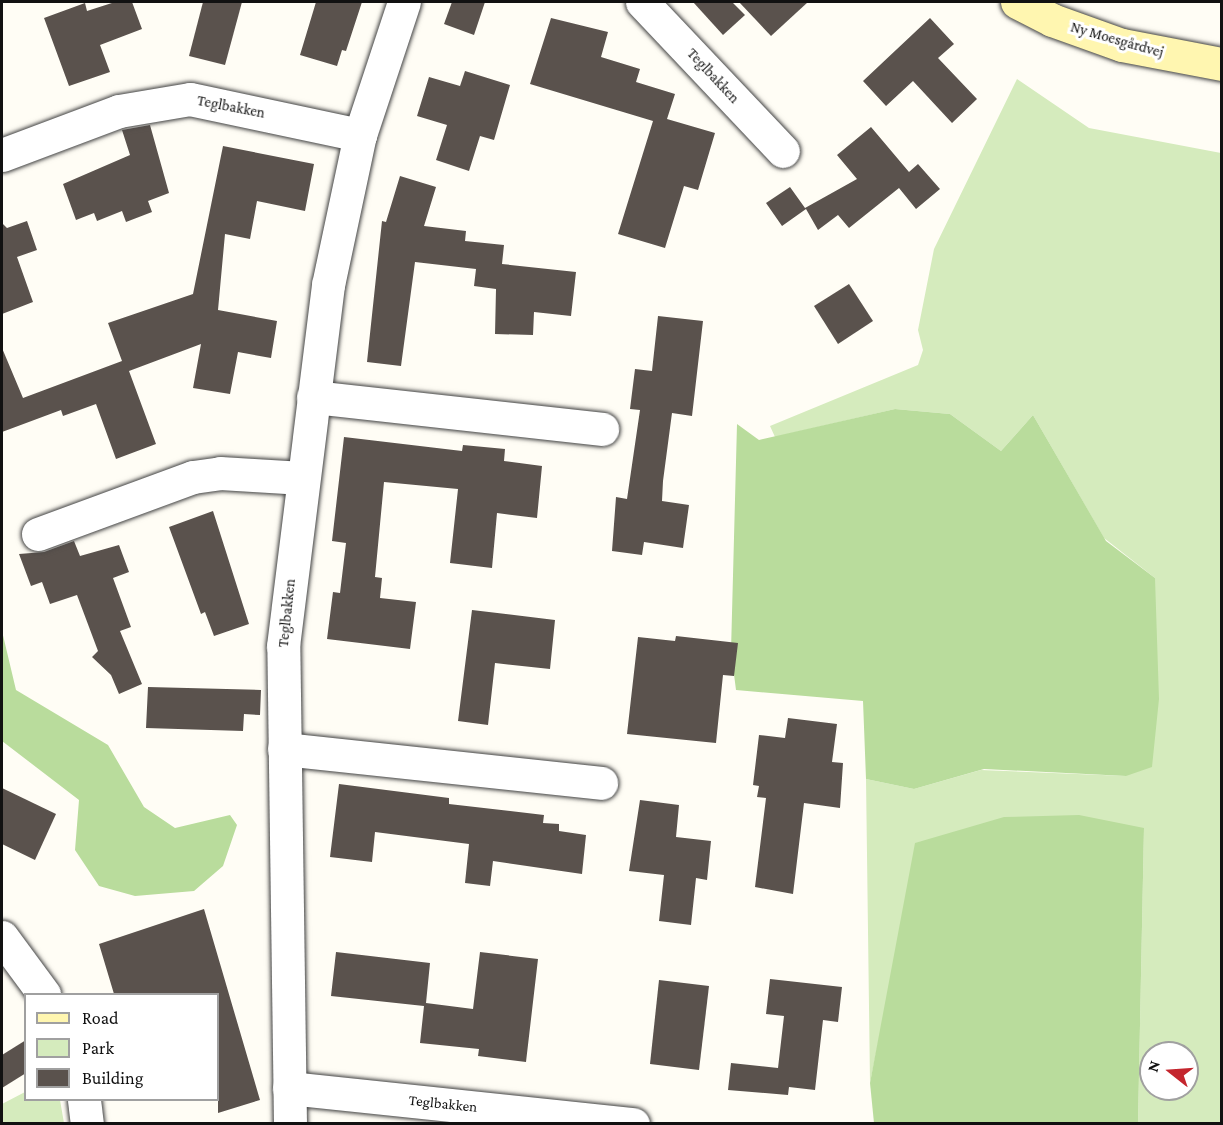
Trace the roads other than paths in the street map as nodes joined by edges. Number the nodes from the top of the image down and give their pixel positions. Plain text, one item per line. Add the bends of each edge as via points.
1 (404, 2) edge
2 (642, 2) edge
3 (1017, 2) edge
4 (1221, 64) edge
5 (360, 135) junction
6 (783, 151) dead end
7 (2, 155) edge
8 (313, 397) junction
9 (602, 429) dead end
10 (303, 478) junction
11 (38, 534) dead end
12 (284, 749) junction
13 (601, 783) dead end
14 (2, 937) edge
15 (43, 993) edge
16 (289, 1088) junction
17 (84, 1101) edge
18 (87, 1124) edge
19 (290, 1124) edge
20 (633, 1124) edge

1 - 5 street, Teglbakken
2 - 6 street, Teglbakken
3 - 4 street, Ny Moesgårdvej via 1052,20 1122,45
5 - 7 street, Teglbakken via 190,99 119,111
5 - 8 street, Teglbakken via 328,285
8 - 9 street
8 - 10 street, Teglbakken
10 - 11 street via 220,473 193,477
10 - 12 street, Teglbakken via 283,646
12 - 13 street
12 - 16 street, Teglbakken
14 - 15 street
16 - 19 street, Teglbakken
16 - 20 street, Teglbakken
17 - 18 street

